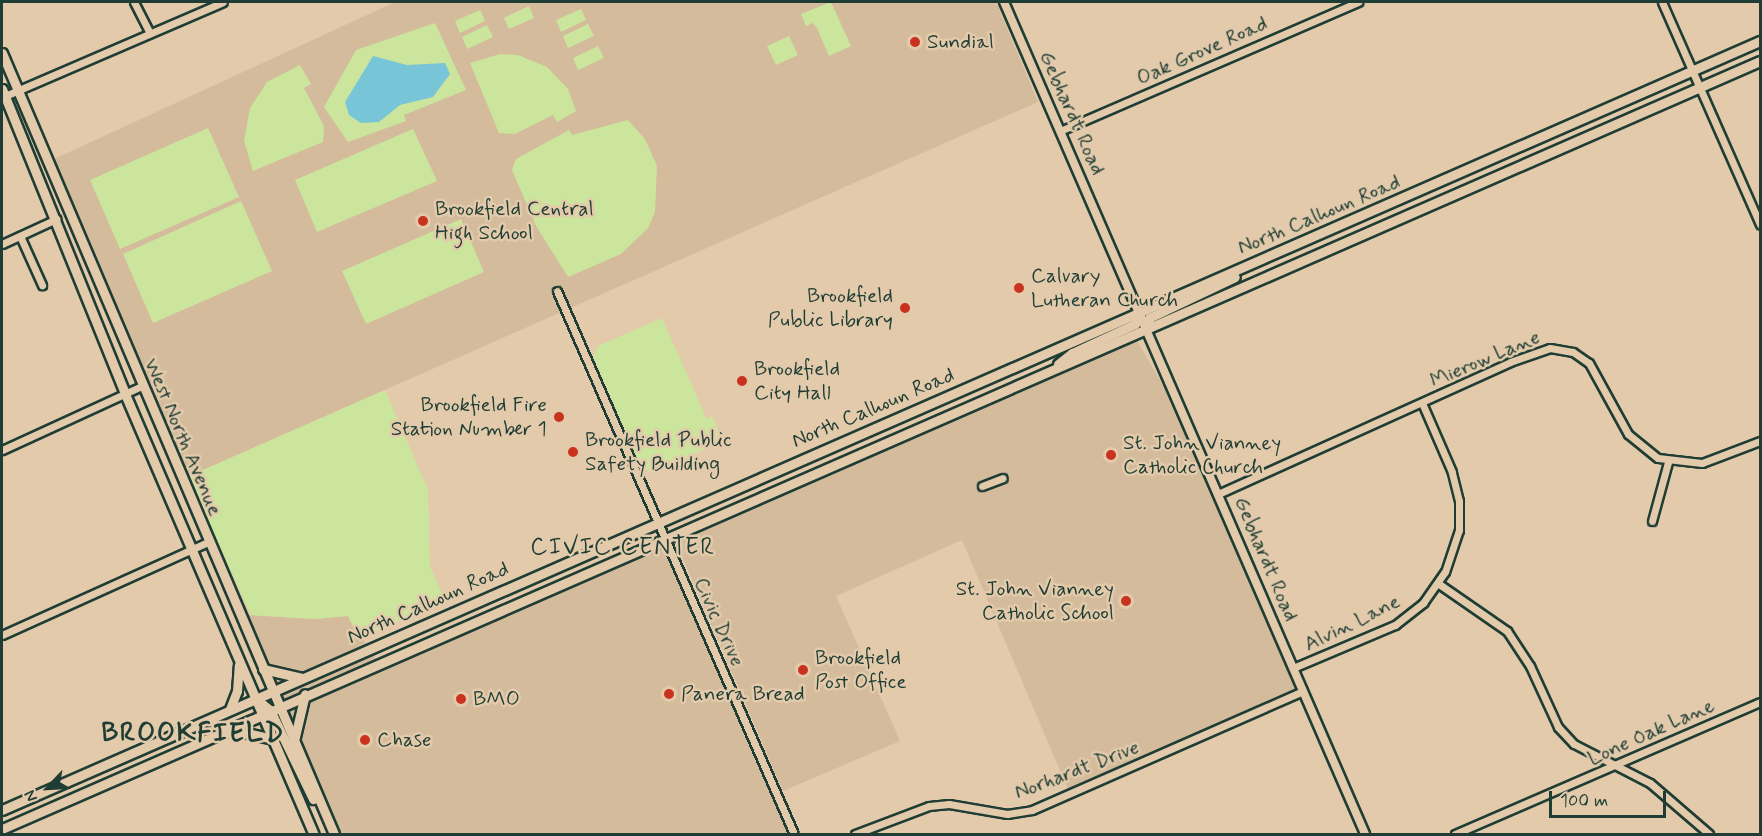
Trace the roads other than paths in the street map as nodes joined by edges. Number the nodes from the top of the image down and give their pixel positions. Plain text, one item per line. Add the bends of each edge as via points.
1 (134, 2) edge
2 (223, 2) edge
3 (1004, 2) edge
4 (1358, 2) edge
5 (1662, 2) edge
6 (150, 33) junction
7 (1761, 41) edge
8 (2, 53) edge
9 (1761, 62) edge
10 (1693, 71) junction
11 (1701, 88) junction
12 (18, 91) junction
13 (3, 92) edge
14 (1060, 131) junction
15 (56, 219) junction
16 (1761, 225) edge
17 (20, 236) junction
18 (2, 244) edge
19 (1262, 259) junction
20 (42, 285) dead end
21 (557, 291) dead end
22 (1141, 312) junction
23 (1147, 328) junction
24 (1049, 371) junction
25 (142, 386) junction
26 (125, 394) junction
27 (1422, 403) junction
28 (1761, 441) edge
29 (2, 450) edge
30 (1668, 462) junction
31 (1003, 478) dead end
32 (982, 486) dead end
33 (1218, 494) junction
34 (1652, 521) dead end
35 (656, 522) junction
36 (663, 539) junction
37 (208, 542) junction
38 (191, 549) junction
39 (1439, 584) junction
40 (2, 635) edge
41 (240, 663) junction
42 (1293, 668) junction
43 (263, 669) junction
44 (304, 678) junction
45 (272, 691) junction
46 (1303, 692) junction
47 (305, 694) junction
48 (255, 698) junction
49 (1761, 702) edge
50 (230, 709) junction
51 (270, 710) junction
52 (225, 728) junction
53 (273, 739) junction
54 (294, 741) junction
55 (1614, 766) junction
56 (2, 810) edge
57 (326, 819) junction
58 (2, 829) edge
59 (314, 834) edge
60 (334, 834) edge
61 (794, 834) edge
62 (855, 834) edge
63 (1365, 834) edge
64 (1455, 834) edge
65 (1709, 834) edge

1 - 6 street
2 - 6 street
3 - 14 street, Gebhardt Road
4 - 14 street, Oak Grove Road
5 - 10 street
6 - 12 street
7 - 10 main road, North Calhoun Road
8 - 12 main road, West North Avenue
9 - 11 main road, North Calhoun Road
10 - 11 street
10 - 19 main road, North Calhoun Road
11 - 16 street
11 - 23 main road, North Calhoun Road
12 - 13 street
12 - 25 main road, West North Avenue
13 - 15 main road, West North Avenue
14 - 22 street, Gebhardt Road
15 - 17 street
15 - 26 main road, West North Avenue
17 - 18 street
17 - 20 street
19 - 22 main road, North Calhoun Road
19 - 23 main road via 1209,292 1149,318
21 - 35 street, Civic Drive
22 - 23 street, Gebhardt Road
22 - 24 main road via 1135,324 1072,353
22 - 35 main road, North Calhoun Road
23 - 24 main road, North Calhoun Road
23 - 33 street, Gebhardt Road
24 - 36 main road, North Calhoun Road
25 - 26 street
25 - 37 main road, West North Avenue
26 - 29 street
26 - 38 main road, West North Avenue
27 - 30 street, Mierow Lane via 1541,350 1562,348 1589,363 1636,444
27 - 33 street, Mierow Lane
27 - 39 street, Alvin Lane via 1452,472 1459,501 1456,544
28 - 30 street, Mierow Lane via 1702,463
30 - 34 street
31 - 32 street
33 - 42 street, Gebhardt Road
35 - 36 street, Civic Drive
35 - 44 main road, North Calhoun Road
36 - 47 main road, North Calhoun Road
36 - 61 street, Civic Drive
37 - 38 street
37 - 43 main road, West North Avenue
38 - 40 street
38 - 41 main road, West North Avenue
39 - 42 street, Alvin Lane via 1395,624
39 - 55 street via 1484,611 1507,631 1530,666 1558,727 1574,744
41 - 48 main road, West North Avenue
41 - 50 main road via 237,691
42 - 46 street, Gebhardt Road
43 - 44 main road
43 - 45 main road, West North Avenue
44 - 45 main road, North Calhoun Road
45 - 48 main road, North Calhoun Road
45 - 51 main road, West North Avenue
46 - 62 street, Norhardt Drive via 1032,810 1007,814 949,804 929,806
46 - 63 street, Gebhardt Road
47 - 51 main road, North Calhoun Road
47 - 54 main road
48 - 50 main road, North Calhoun Road
48 - 51 main road, West North Avenue
49 - 55 street, Lone Oak Lane
50 - 56 main road, North Calhoun Road
51 - 52 main road, North Calhoun Road
51 - 53 main road, West North Avenue
51 - 54 main road, West North Avenue
51 - 57 main road via 299,776
52 - 53 main road
52 - 58 main road, North Calhoun Road
53 - 59 main road, West North Avenue
54 - 57 main road, West North Avenue
55 - 64 street, Lone Oak Lane
55 - 65 street via 1662,792
57 - 60 main road, West North Avenue

